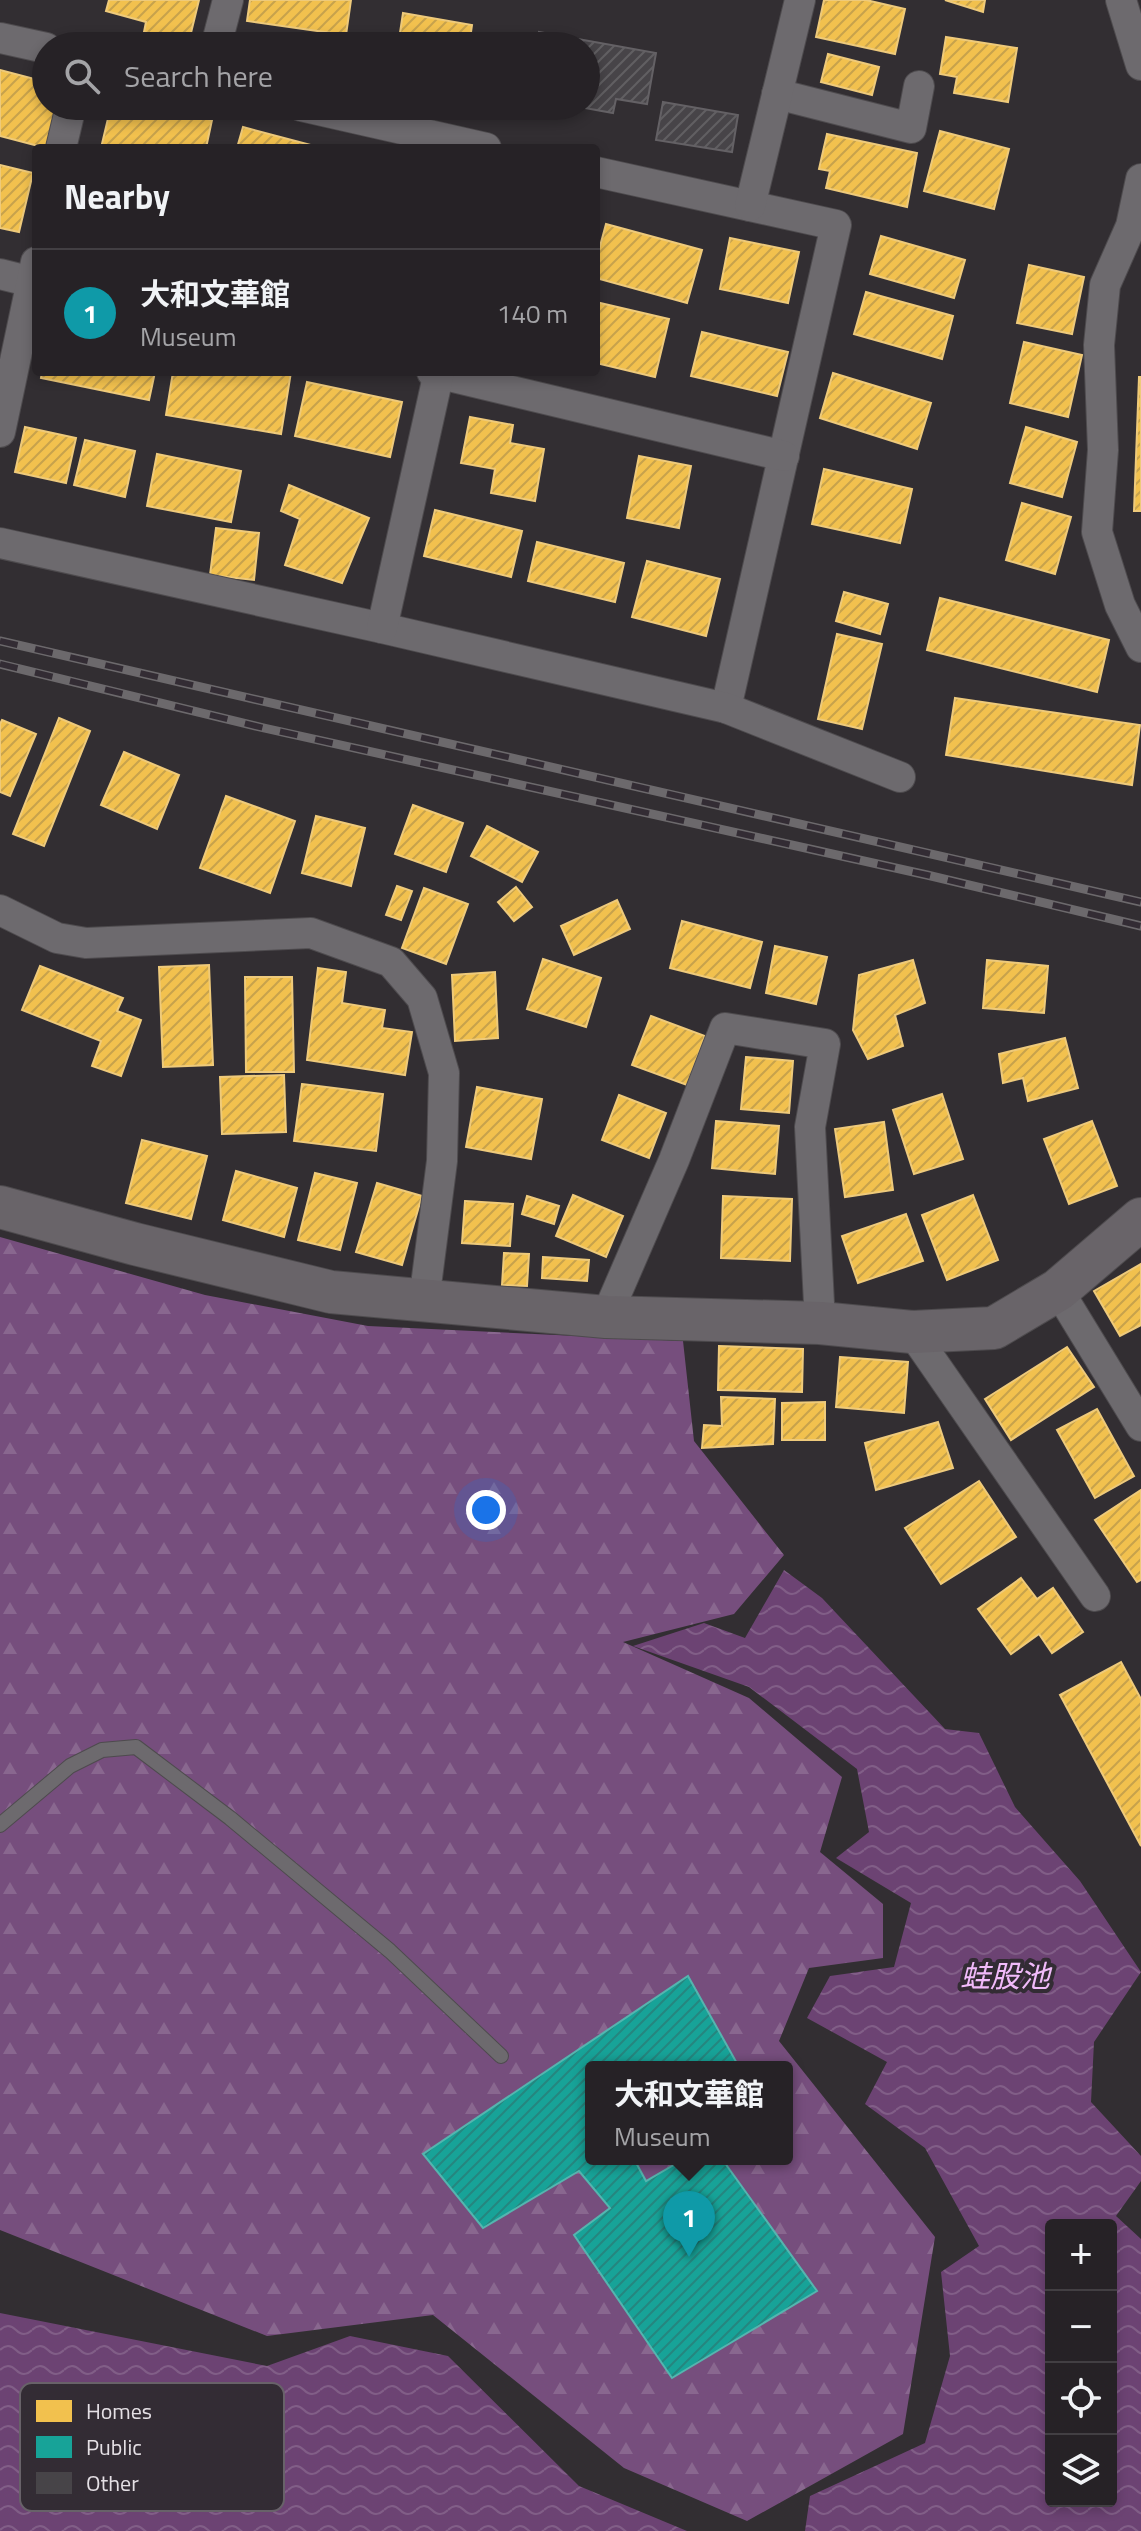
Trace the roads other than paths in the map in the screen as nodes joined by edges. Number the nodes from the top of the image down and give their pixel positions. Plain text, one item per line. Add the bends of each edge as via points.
1 (228, 0) edge
2 (800, 0) edge
3 (1121, 0) edge
4 (220, 32) edge
5 (0, 38) edge
6 (32, 45) edge
7 (1141, 65) edge
8 (919, 86) dead end
9 (777, 94) junction
10 (68, 120) edge
11 (382, 120) edge
12 (491, 139) edge
13 (62, 144) edge
14 (600, 173) edge
15 (1141, 179) edge
16 (750, 206) junction
17 (0, 274) edge
18 (32, 275) edge
19 (32, 288) edge
20 (436, 376) edge
21 (454, 376) edge
22 (0, 432) edge
23 (784, 456) junction
24 (0, 543) edge
25 (382, 628) junction
26 (1141, 647) edge
27 (726, 708) junction
28 (900, 777) dead end
29 (0, 910) edge
30 (0, 1207) edge
31 (1141, 1219) edge
32 (1058, 1290) junction
33 (424, 1301) junction
34 (606, 1317) junction
35 (820, 1323) junction
36 (912, 1332) junction
37 (1141, 1426) edge
38 (1095, 1596) dead end
39 (0, 1825) edge
40 (501, 2056) dead end

1 - 4 street
2 - 9 street
3 - 7 street
5 - 6 street
8 - 9 street via 911,128
9 - 16 street
10 - 13 street
11 - 12 street
14 - 16 street
15 - 26 street via 1131,226 1105,285 1099,345 1103,450 1097,532 1120,605
16 - 23 street via 836,225
17 - 18 street
19 - 22 street
20 - 25 street
21 - 23 street
23 - 27 street
24 - 25 street
25 - 27 street
27 - 28 street
29 - 33 street via 57,938 86,943 311,933 391,962 422,998 444,1073 442,1161
30 - 33 street via 331,1292
31 - 32 street
32 - 36 street via 994,1328
32 - 37 street
33 - 34 street
34 - 35 street
34 - 35 street via 725,1028 825,1044 810,1127
35 - 36 street
36 - 38 street
39 - 40 lane via 70,1766 102,1750 136,1747 390,1951

